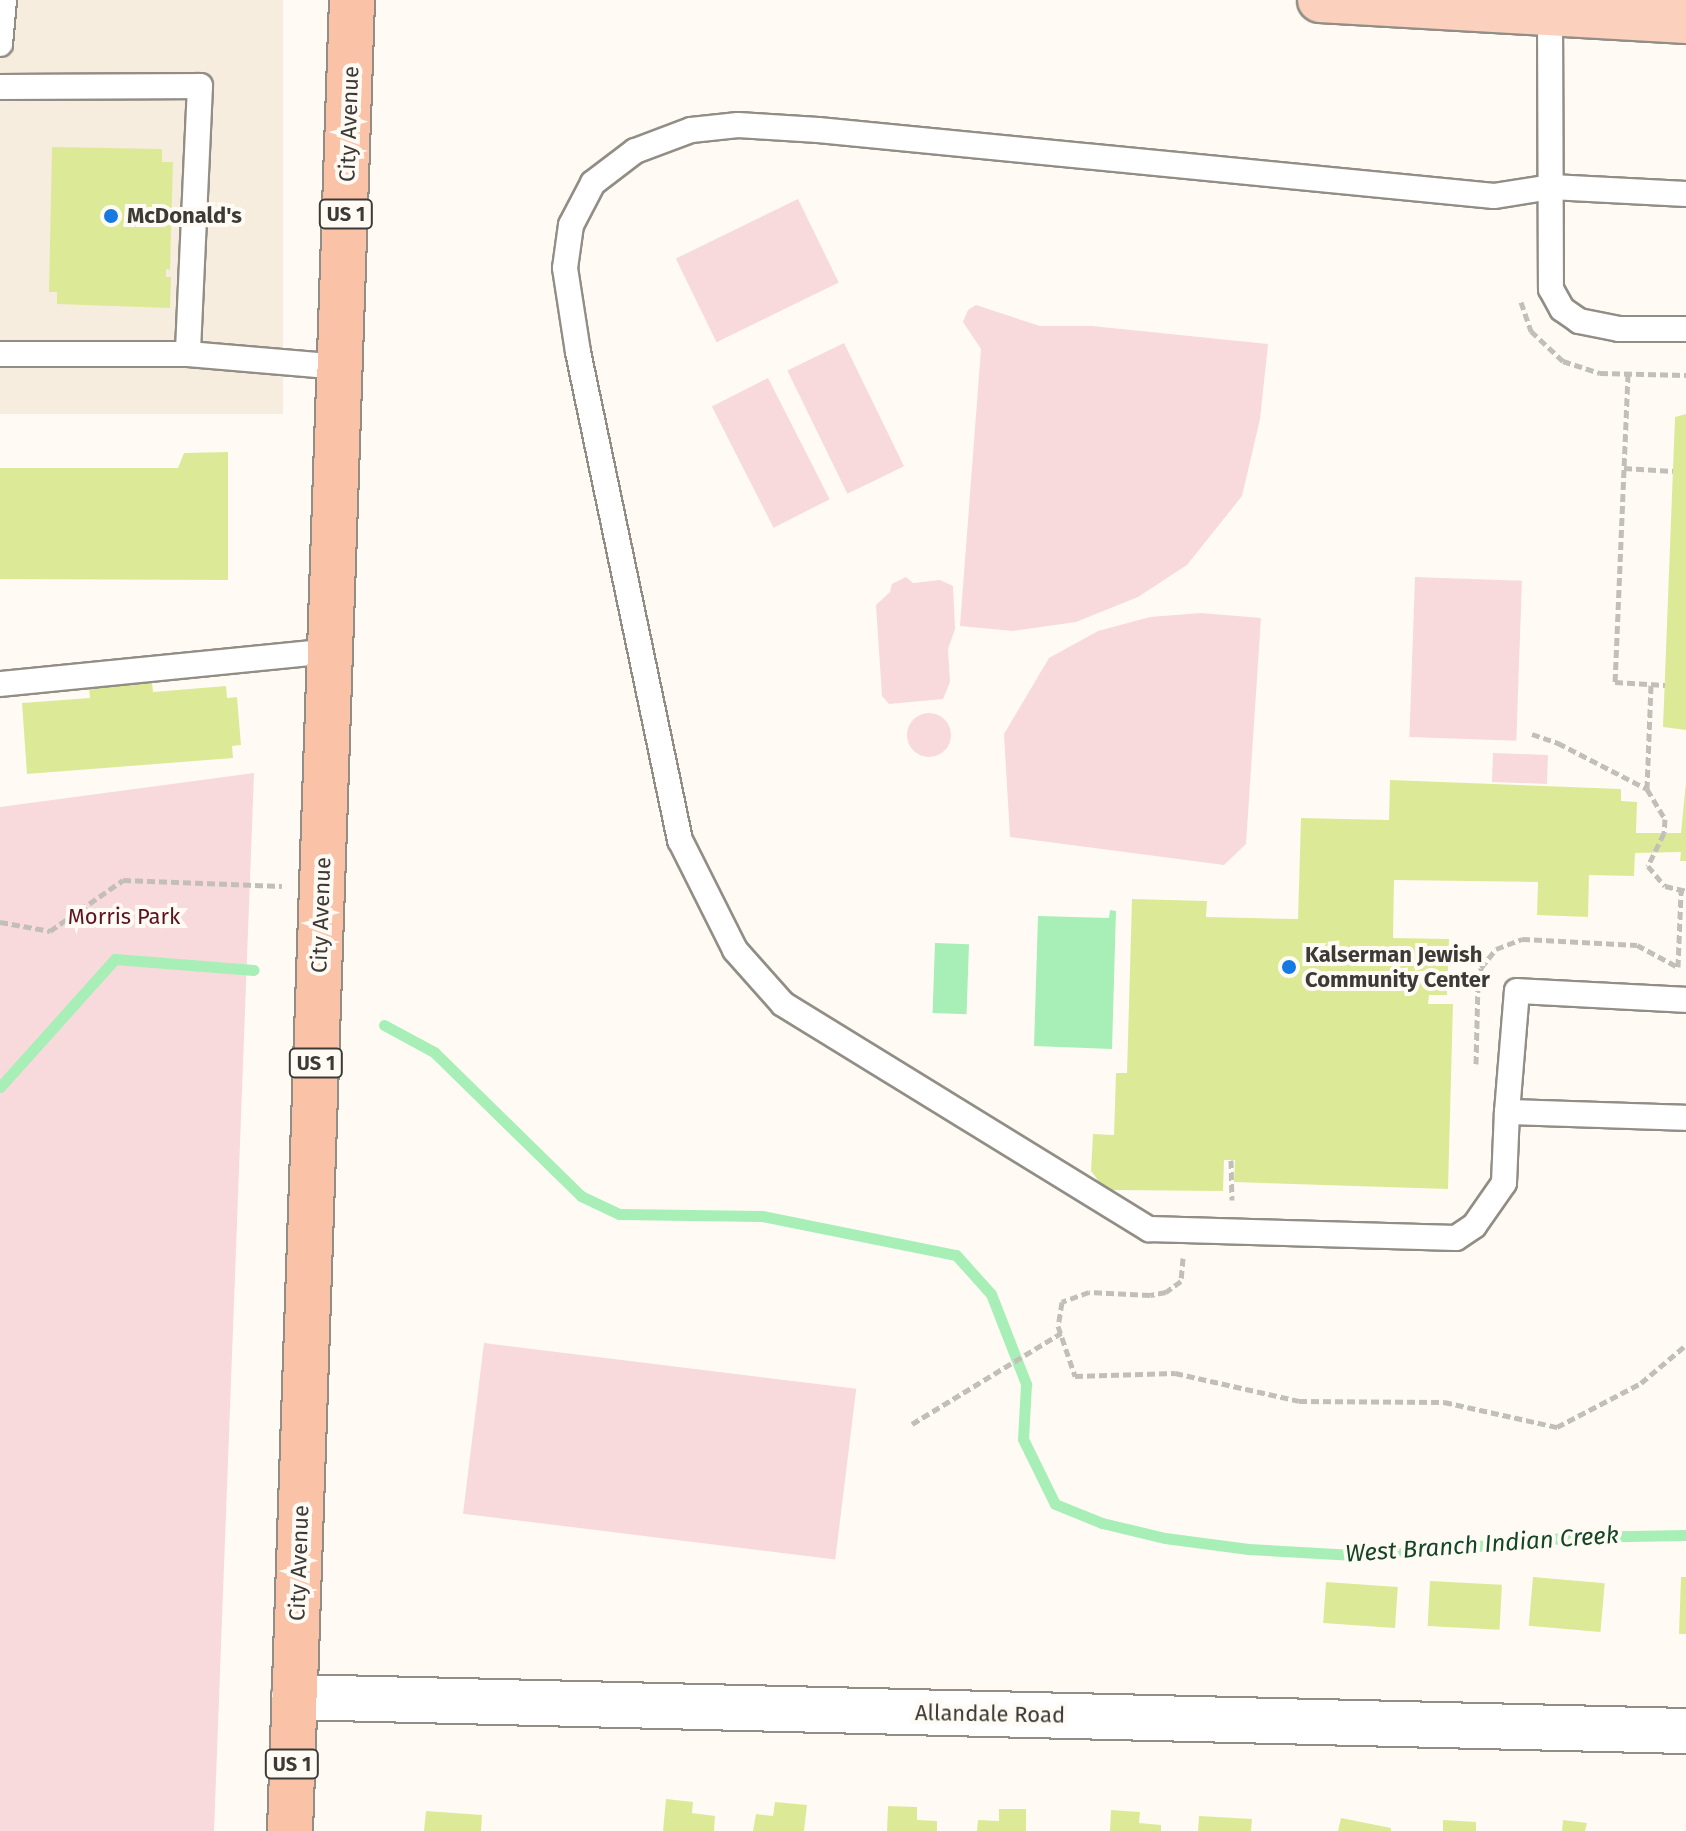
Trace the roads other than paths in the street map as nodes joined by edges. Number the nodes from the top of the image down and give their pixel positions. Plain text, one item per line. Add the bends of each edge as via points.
1 (4, 0) edge
2 (352, 0) edge
3 (1320, 0) edge
4 (1550, 13) junction
5 (1673, 14) edge
6 (0, 44) edge
7 (0, 87) edge
8 (1551, 187) junction
9 (1686, 194) edge
10 (1686, 329) edge
11 (0, 354) edge
12 (188, 354) junction
13 (340, 367) junction
14 (330, 651) junction
15 (0, 684) edge
16 (1686, 1000) edge
17 (1507, 1112) junction
18 (1686, 1118) edge
19 (294, 1697) junction
20 (1686, 1731) edge
21 (290, 1831) edge

1 - 6 lane
2 - 13 highway, City Avenue / US 1
3 - 4 main road
4 - 5 main road
4 - 8 lane
7 - 12 lane via 200,86
8 - 9 lane
8 - 10 lane via 1551,289 1562,309 1579,321 1619,329
8 - 17 lane via 1494,196 738,125 691,130 635,151 593,183 571,225 565,268 680,840 735,950 783,1004 1149,1229 1456,1238 1474,1226 1504,1183
11 - 12 lane
12 - 13 lane
13 - 14 highway, City Avenue / US 1
14 - 15 lane
14 - 19 highway, City Avenue / US 1
16 - 17 lane via 1517,991
17 - 18 lane
19 - 20 street, Allandale Road
19 - 21 highway, City Avenue / US 1

